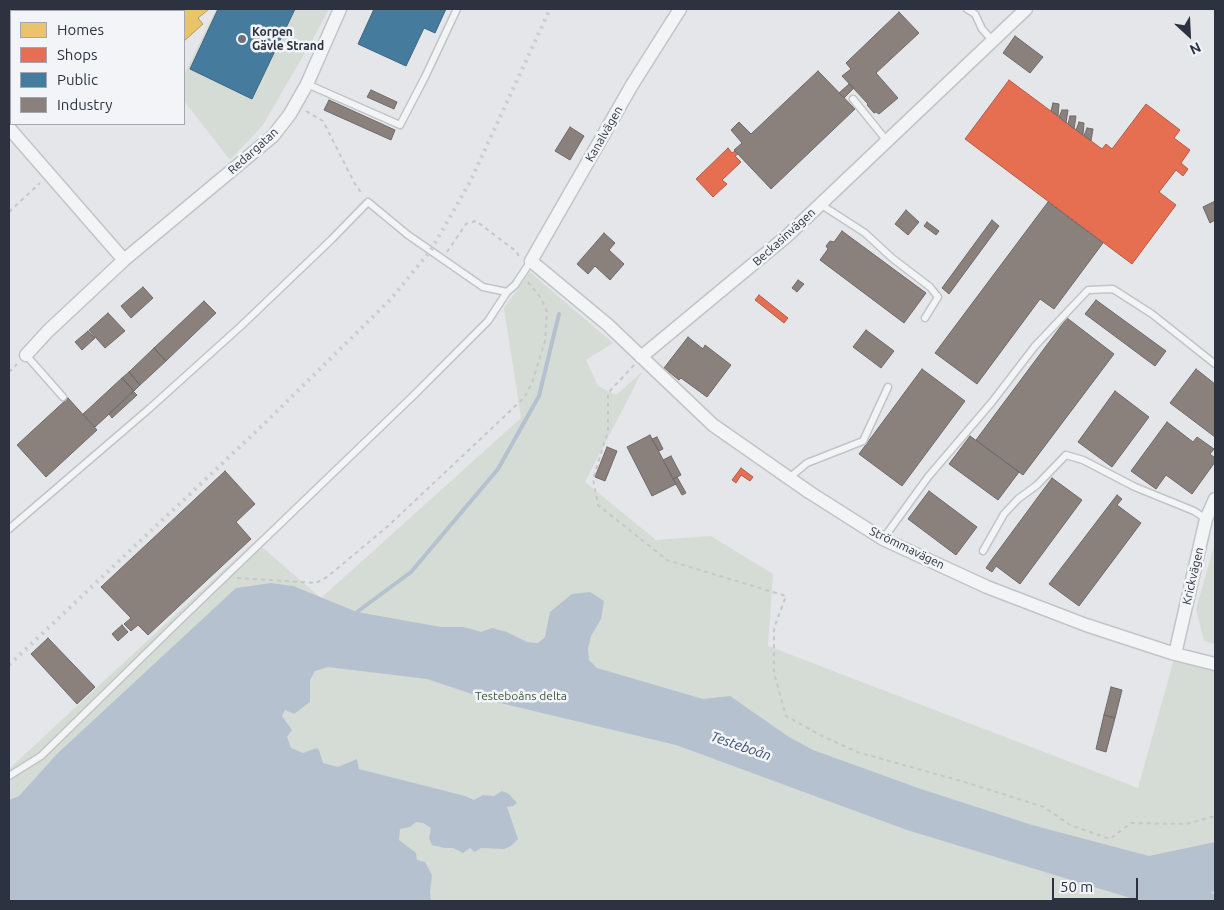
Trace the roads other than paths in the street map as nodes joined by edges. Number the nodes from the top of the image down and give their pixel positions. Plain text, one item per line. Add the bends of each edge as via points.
1 (340, 9) edge
2 (457, 9) edge
3 (680, 9) edge
4 (967, 9) edge
5 (1026, 9) edge
6 (993, 41) junction
7 (307, 84) junction
8 (853, 99) dead end
9 (9, 128) edge
10 (887, 141) junction
11 (820, 204) junction
12 (124, 260) junction
13 (531, 261) junction
14 (507, 292) junction
15 (925, 318) dead end
16 (26, 355) joint
17 (641, 357) junction
18 (1215, 364) edge
19 (888, 387) dead end
20 (63, 397) dead end
21 (789, 478) junction
22 (1215, 499) edge
23 (1206, 519) junction
24 (9, 529) edge
25 (883, 539) junction
26 (983, 551) dead end
27 (1175, 654) junction
28 (1215, 664) edge
29 (9, 776) edge

1 - 7 street, Redargatan
2 - 7 lane via 400,125
3 - 13 street, Kanalvägen
4 - 6 lane via 975,14
5 - 6 street, Beckasinvägen
6 - 10 street, Beckasinvägen
7 - 12 street, Redargatan via 273,136
8 - 10 lane
9 - 12 street
10 - 11 street, Beckasinvägen
11 - 15 lane via 866,233 930,287 938,297
11 - 17 street, Beckasinvägen via 787,236
12 - 16 street, Redargatan
13 - 14 lane
13 - 17 street
14 - 24 lane via 483,288 368,202 171,389
14 - 29 lane via 488,321 414,395 41,756
16 - 20 lane
17 - 21 street, Strömmavägen via 713,425
18 - 25 lane via 1152,314 1113,289 1088,290 1035,346 928,477
19 - 21 lane via 863,441 807,463
21 - 25 street, Strömmavägen
22 - 23 street, Krickvägen
23 - 26 lane via 1083,460 1066,455 1004,514
23 - 27 street, Krickvägen
25 - 27 street, Strömmavägen via 987,587 1086,625
27 - 28 street, Strömmavägen

